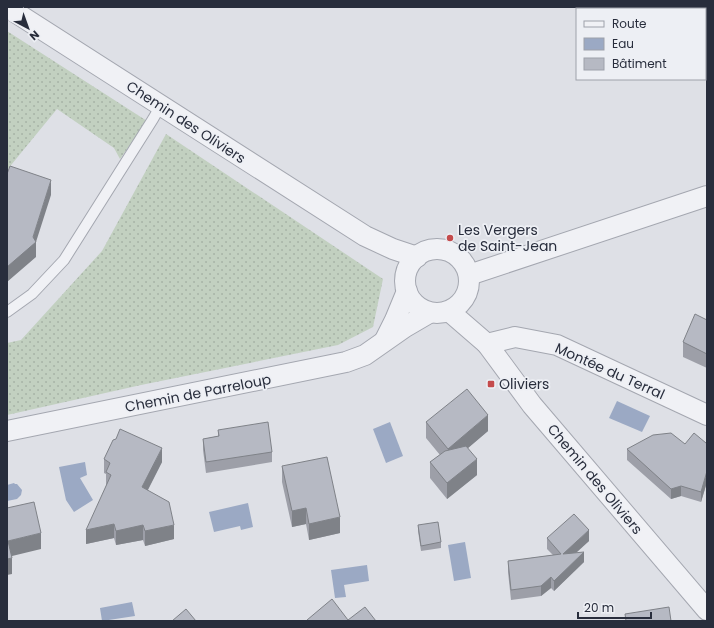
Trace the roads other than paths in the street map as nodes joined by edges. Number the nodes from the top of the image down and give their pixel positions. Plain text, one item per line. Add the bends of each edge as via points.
1 (7, 7) edge
2 (161, 105) junction
3 (707, 196) edge
4 (365, 236) junction
5 (417, 257) junction
6 (469, 275) junction
7 (406, 285) junction
8 (467, 295) junction
9 (7, 312) edge
10 (450, 312) junction
11 (429, 313) junction
12 (384, 342) junction
13 (487, 344) junction
14 (707, 415) edge
15 (7, 431) edge
16 (707, 610) edge

1 - 2 street, Chemin des Oliviers
2 - 4 street, Chemin des Oliviers
2 - 9 lane via 64,260 32,294
3 - 6 street
4 - 5 street, Chemin des Oliviers
4 - 7 street, Chemin des Oliviers
5 - 6 street via 423,252 433,250 443,249 452,252 463,262
5 - 7 street via 411,263
6 - 8 street, Chemin des Oliviers via 470,286
7 - 11 street, Chemin des Oliviers via 411,301
7 - 12 street, Chemin de Parreloup via 395,320
8 - 10 street via 463,302
8 - 13 street, Chemin des Oliviers
10 - 11 street
10 - 13 street, Chemin des Oliviers
11 - 12 street, Chemin de Parreloup
12 - 15 street, Chemin de Parreloup via 365,355 346,362
13 - 14 street, Montée du Terral via 515,336 558,345
13 - 16 street, Chemin des Oliviers via 532,405

